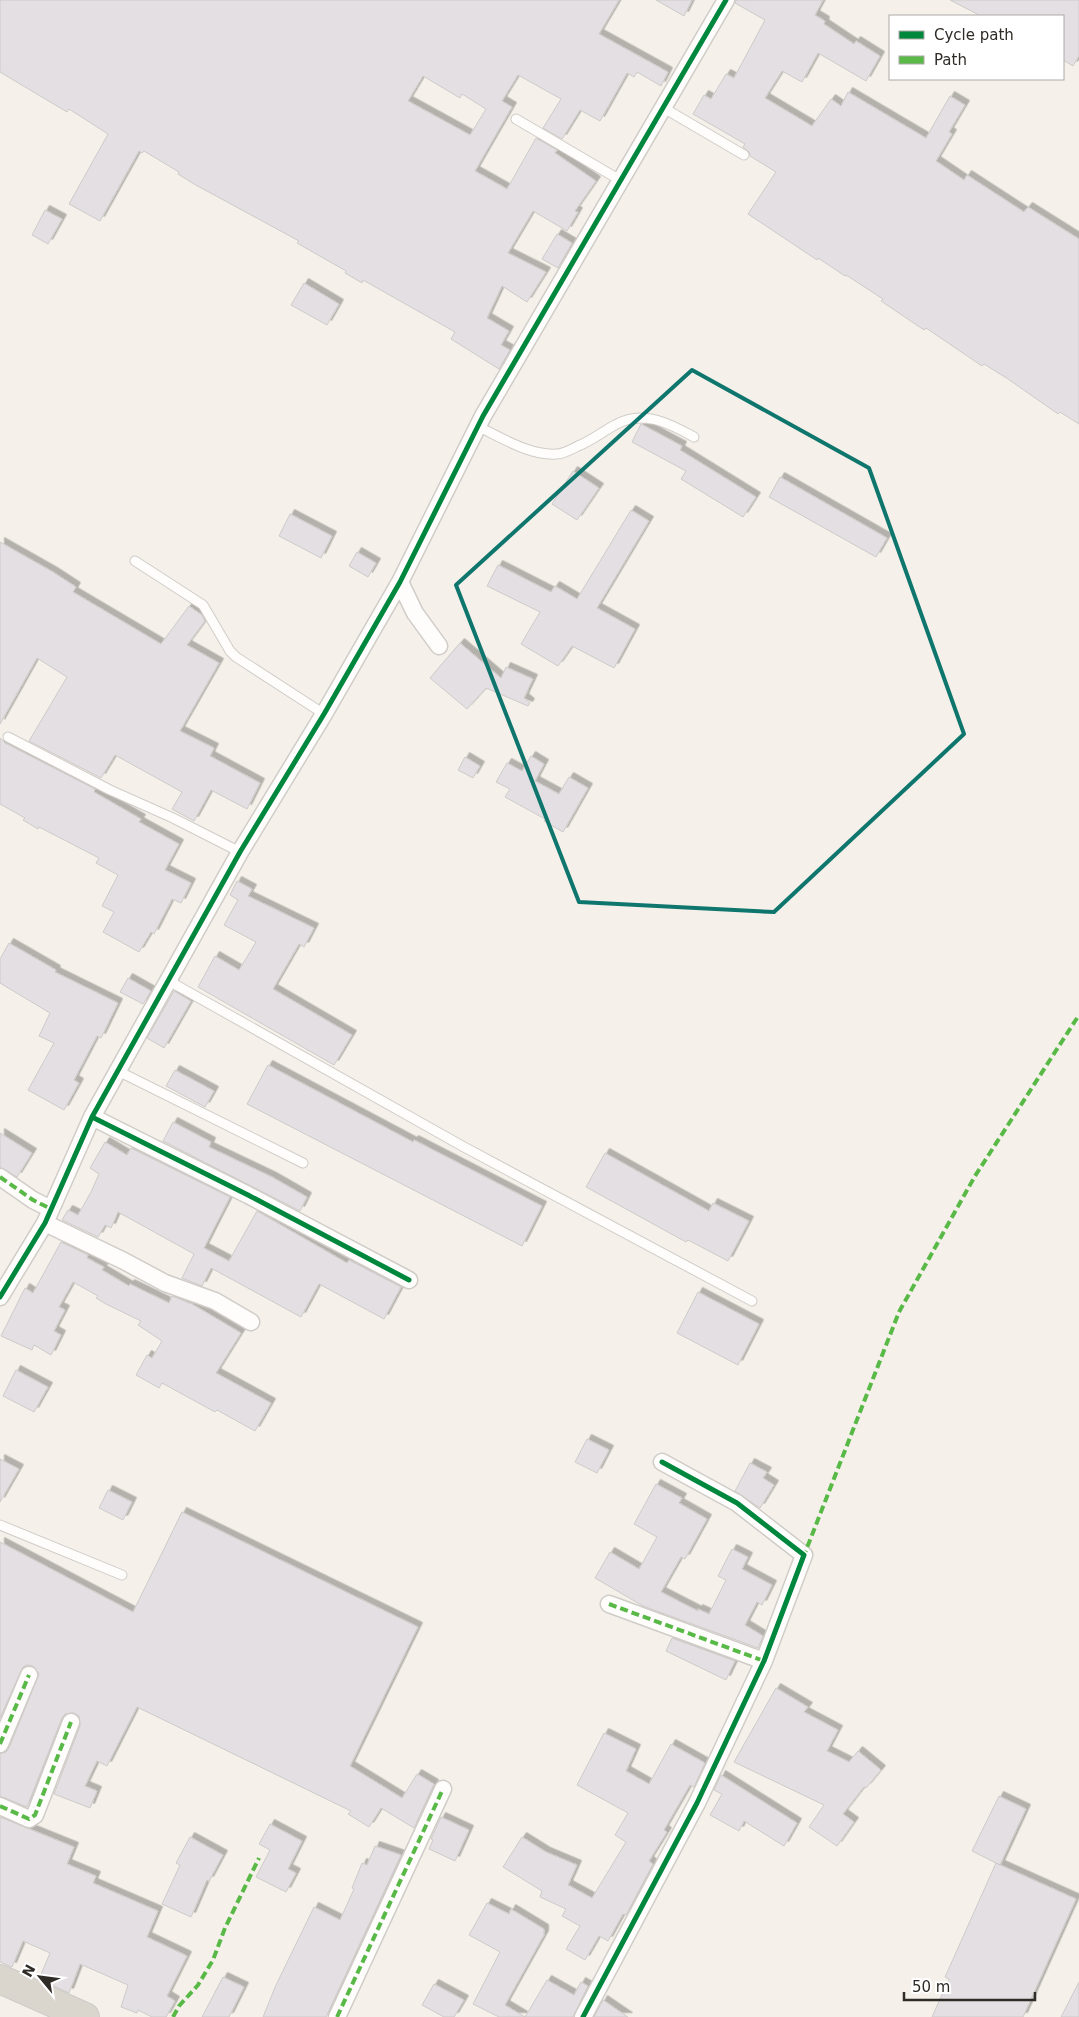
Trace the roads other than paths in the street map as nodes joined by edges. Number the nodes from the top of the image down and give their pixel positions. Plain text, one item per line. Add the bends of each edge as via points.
1 (726, 0) edge
2 (662, 107) junction
3 (516, 119) dead end
4 (744, 155) dead end
5 (620, 180) junction
6 (478, 426) junction
7 (694, 437) dead end
8 (135, 561) dead end
9 (400, 582) junction
10 (439, 646) dead end
11 (324, 714) junction
12 (8, 737) dead end
13 (240, 852) junction
14 (169, 981) junction
15 (118, 1071) junction
16 (92, 1117) junction
17 (303, 1163) dead end
18 (0, 1177) edge
19 (48, 1216) junction
20 (409, 1280) dead end
21 (0, 1297) edge
22 (752, 1301) dead end
23 (251, 1322) dead end
24 (662, 1462) dead end
25 (0, 1525) edge
26 (122, 1576) dead end
27 (609, 1604) dead end
28 (764, 1661) junction
29 (29, 1675) dead end
30 (71, 1722) dead end
31 (0, 1744) edge
32 (443, 1789) dead end
33 (0, 1806) edge
34 (0, 1979) edge
35 (73, 2015) edge
36 (337, 2017) edge
37 (583, 2017) edge

1 - 2 street
2 - 4 lane
2 - 5 street
3 - 5 lane
5 - 6 street
6 - 7 lane via 536,452 558,455 632,418 651,418
6 - 9 street
8 - 11 lane via 203,605 236,657
9 - 10 street via 414,613
9 - 11 street
11 - 13 street
12 - 13 lane
13 - 14 street
14 - 15 street
14 - 22 lane via 464,1147
15 - 16 street
15 - 17 lane
16 - 19 street
16 - 20 street via 248,1194
18 - 19 street
19 - 21 street
19 - 23 street via 165,1283 215,1301
24 - 28 street via 738,1503 804,1555
25 - 26 lane
27 - 28 street
28 - 37 street via 697,1803
29 - 31 street
30 - 33 street via 35,1815 29,1818
32 - 36 street
34 - 35 highway

